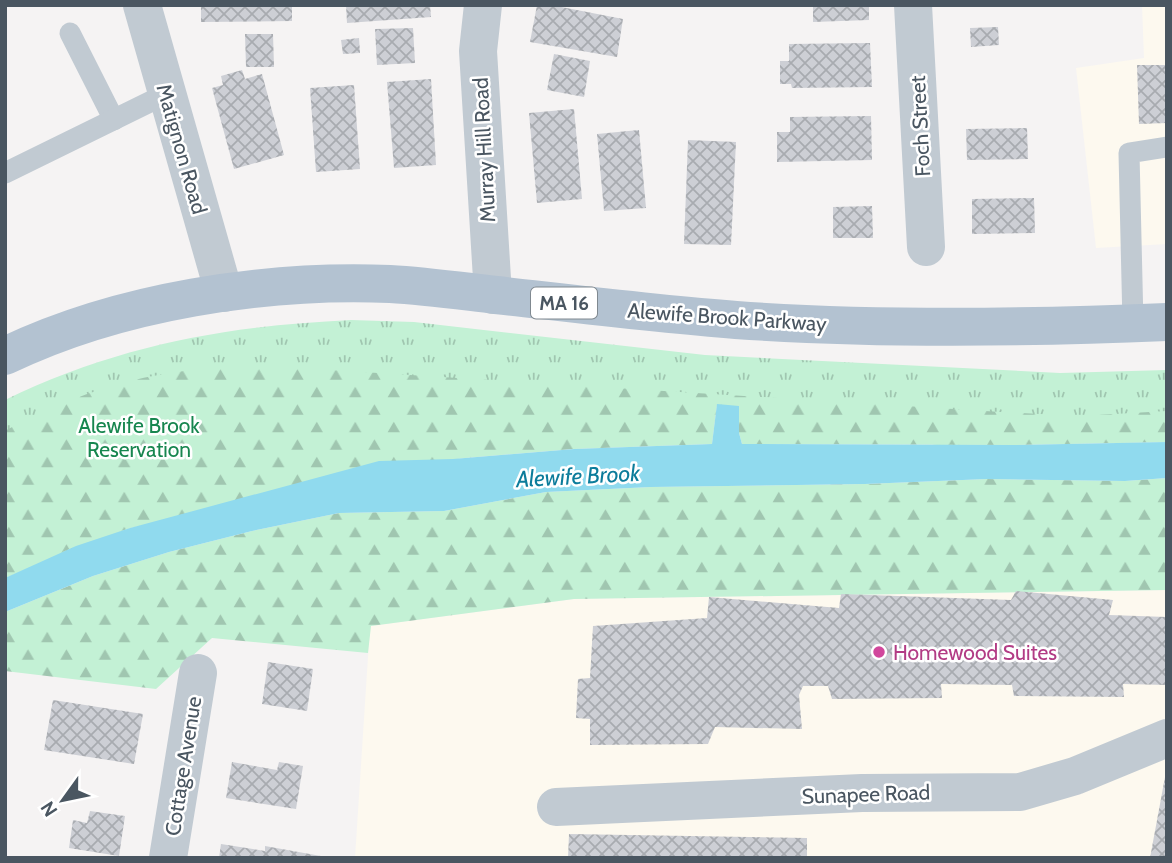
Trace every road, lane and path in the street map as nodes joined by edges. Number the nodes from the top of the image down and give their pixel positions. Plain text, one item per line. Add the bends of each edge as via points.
1 (142, 5) edge
2 (483, 5) edge
3 (913, 5) edge
4 (70, 33) dead end
5 (166, 94) junction
6 (114, 120) junction
7 (1167, 147) edge
8 (5, 173) edge
9 (926, 247) dead end
10 (224, 293) junction
11 (493, 295) junction
12 (1150, 323) edge
13 (5, 356) edge
14 (198, 673) dead end
15 (1167, 738) edge
16 (556, 807) dead end
17 (168, 858) edge

1 - 5 street, Matignon Road
2 - 11 street, Murray Hill Road via 478,51
3 - 9 street, Foch Street
4 - 6 lane
5 - 6 lane
5 - 10 street, Matignon Road
6 - 8 lane
7 - 12 lane via 1129,153
10 - 11 main road, Alewife Brook Parkway / MA 16 via 358,284
10 - 13 main road, Alewife Brook Parkway / MA 16 via 97,322
11 - 12 main road, Alewife Brook Parkway / MA 16 via 805,324
14 - 17 street, Cottage Avenue
15 - 16 street, Sunapee Road via 1075,776 1020,792 862,793

